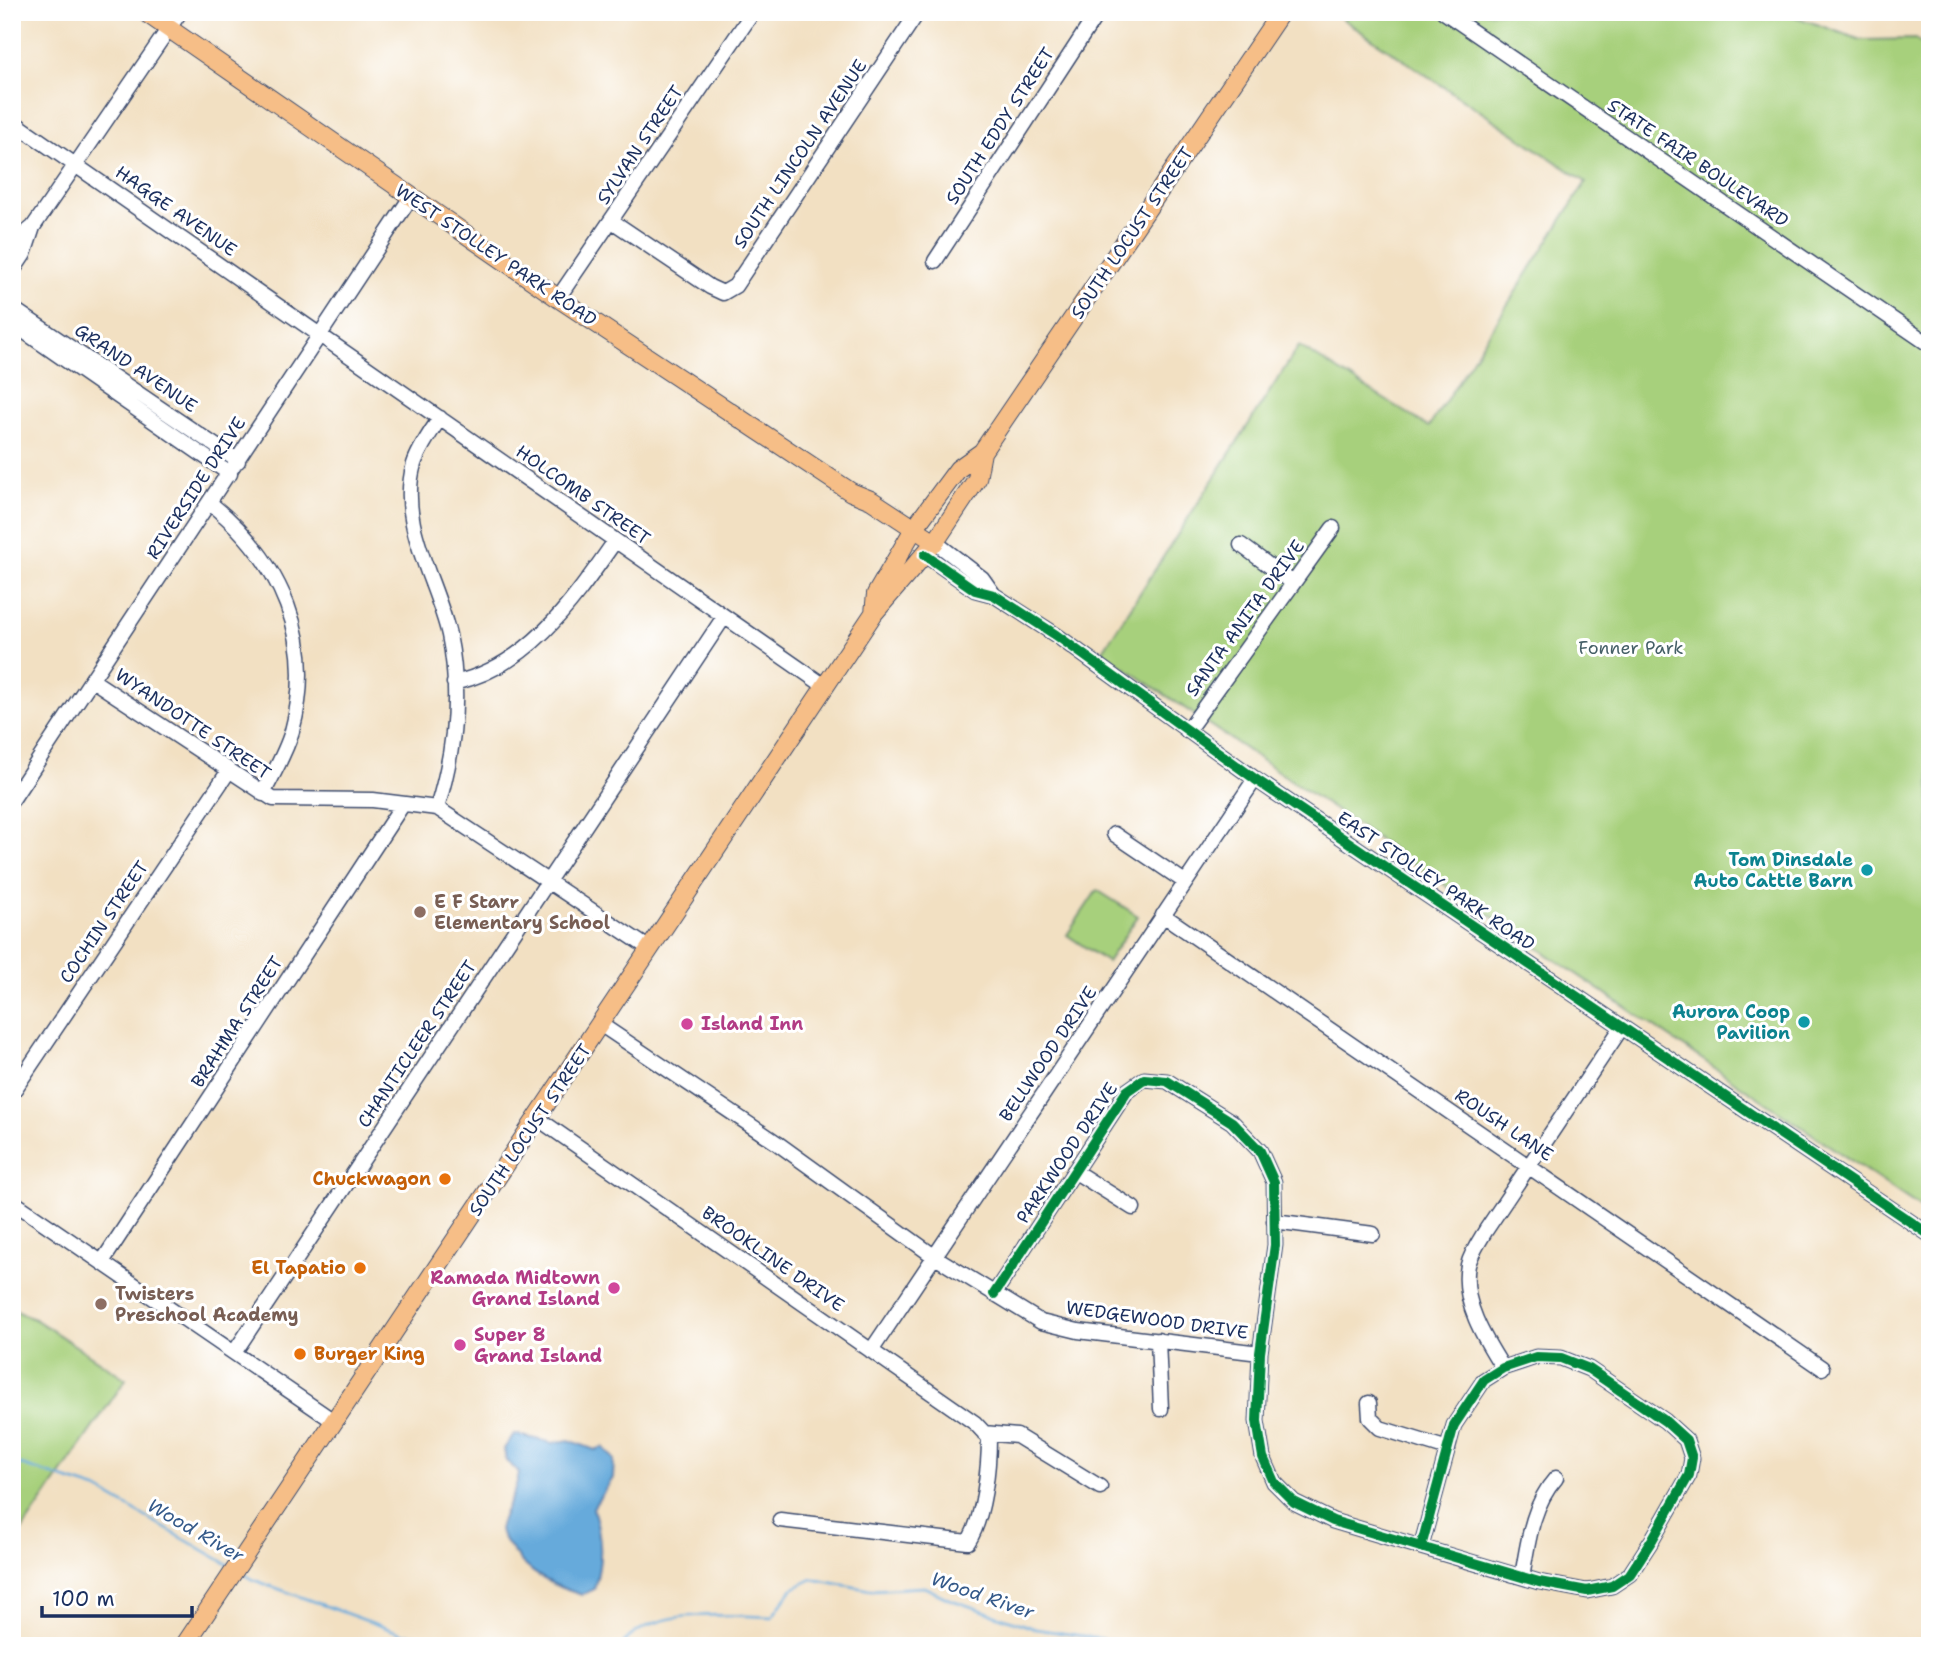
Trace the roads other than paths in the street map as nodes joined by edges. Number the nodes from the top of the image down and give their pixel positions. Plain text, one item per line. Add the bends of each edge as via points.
1 (145, 12) edge
2 (180, 12) edge
3 (753, 12) edge
4 (918, 12) edge
5 (1098, 12) edge
6 (1281, 12) edge
7 (1444, 12) edge
8 (169, 29) junction
9 (12, 121) edge
10 (76, 165) junction
11 (411, 197) junction
12 (612, 221) junction
13 (33, 226) junction
14 (12, 244) edge
15 (935, 261) dead end
16 (12, 272) edge
17 (558, 298) junction
18 (12, 308) edge
19 (13, 325) edge
20 (32, 330) junction
21 (318, 332) junction
22 (12, 342) edge
23 (1930, 345) edge
24 (440, 418) junction
25 (982, 452) junction
26 (238, 461) junction
27 (230, 474) junction
28 (210, 503) junction
29 (1333, 528) dead end
30 (912, 533) junction
31 (615, 541) junction
32 (1241, 545) dead end
33 (930, 549) junction
34 (1293, 583) junction
35 (874, 613) junction
36 (724, 617) junction
37 (92, 680) junction
38 (454, 682) junction
39 (825, 687) junction
40 (1187, 731) junction
41 (228, 772) junction
42 (1255, 779) junction
43 (263, 794) junction
44 (12, 800) edge
45 (403, 804) junction
46 (437, 808) junction
47 (1114, 834) dead end
48 (549, 881) junction
49 (1185, 882) junction
50 (1163, 915) junction
51 (650, 949) junction
52 (600, 1024) junction
53 (1622, 1027) junction
54 (12, 1093) edge
55 (537, 1118) junction
56 (1528, 1165) junction
57 (1074, 1171) junction
58 (12, 1200) edge
59 (1133, 1208) dead end
60 (1274, 1221) junction
61 (1373, 1234) dead end
62 (1930, 1235) edge
63 (935, 1257) junction
64 (102, 1262) junction
65 (994, 1294) junction
66 (1158, 1340) junction
67 (871, 1350) junction
68 (234, 1353) junction
69 (1260, 1353) junction
70 (1503, 1368) junction
71 (1822, 1368) dead end
72 (1368, 1404) dead end
73 (1161, 1409) dead end
74 (335, 1422) junction
75 (984, 1433) junction
76 (1448, 1449) junction
77 (1556, 1478) dead end
78 (1100, 1487) dead end
79 (780, 1520) dead end
80 (1421, 1547) junction
81 (1522, 1577) junction
82 (184, 1646) edge

1 - 8 main road, WEST STOLLEY PARK ROAD
2 - 8 street
3 - 12 street, SYLVAN STREET
4 - 12 street, SOUTH LINCOLN AVENUE via 735,286 723,293 703,283
5 - 15 street, SOUTH EDDY STREET
6 - 25 main road, SOUTH LOCUST STREET
7 - 23 street, STATE FAIR BOULEVARD
8 - 10 street
8 - 11 main road, WEST STOLLEY PARK ROAD
9 - 10 street, HAGGE AVENUE
10 - 13 street
10 - 21 street, HAGGE AVENUE
11 - 17 main road, WEST STOLLEY PARK ROAD
11 - 21 street, RIVERSIDE DRIVE
12 - 17 street, SYLVAN STREET
13 - 14 street
13 - 16 street
17 - 30 main road, WEST STOLLEY PARK ROAD via 851,492 871,500
18 - 20 street, GRAND AVENUE
19 - 20 street, GRAND AVENUE
20 - 22 street
20 - 26 street, GRAND AVENUE via 48,333
20 - 27 street, GRAND AVENUE
21 - 24 street, HOLCOMB STREET
21 - 26 street, RIVERSIDE DRIVE
24 - 31 street, HOLCOMB STREET
24 - 38 street via 414,463 410,485 419,550 449,636
25 - 30 main road, SOUTH LOCUST STREET via 958,469
25 - 33 main road, SOUTH LOCUST STREET via 977,479
26 - 27 street, RIVERSIDE DRIVE
27 - 28 street, RIVERSIDE DRIVE
28 - 37 street, RIVERSIDE DRIVE
28 - 43 street via 272,570 294,618 301,679 298,707 291,734
29 - 34 street, SANTA ANITA DRIVE
30 - 33 main road, WEST STOLLEY PARK ROAD
30 - 35 main road, SOUTH LOCUST STREET via 876,594
31 - 36 street, HOLCOMB STREET
31 - 38 street via 565,613 534,642 497,666
32 - 34 street
33 - 35 main road, SOUTH LOCUST STREET
33 - 40 street, EAST STOLLEY PARK ROAD via 982,578 994,595
34 - 40 street, SANTA ANITA DRIVE
35 - 39 main road, SOUTH LOCUST STREET
36 - 39 street, HOLCOMB STREET
36 - 48 street, CHANTICLEER STREET
37 - 41 street, WYANDOTTE STREET
37 - 44 street, RIVERSIDE DRIVE
38 - 46 street via 448,772
39 - 51 main road, SOUTH LOCUST STREET
40 - 42 street, EAST STOLLEY PARK ROAD
41 - 43 street, WYANDOTTE STREET
41 - 54 street, COCHIN STREET
42 - 49 street, BELLWOOD DRIVE
42 - 53 street, EAST STOLLEY PARK ROAD
43 - 45 street, WYANDOTTE STREET via 273,800 299,802
45 - 46 street, WYANDOTTE STREET
45 - 64 street, BRAHMA STREET
46 - 48 street, WYANDOTTE STREET
47 - 49 street
48 - 51 street, WYANDOTTE STREET
48 - 68 street, CHANTICLEER STREET
49 - 50 street, BELLWOOD DRIVE
50 - 56 street, ROUSH LANE
50 - 63 street, BELLWOOD DRIVE
51 - 52 main road, SOUTH LOCUST STREET
52 - 55 main road, SOUTH LOCUST STREET
52 - 63 street, WEDGEWOOD DRIVE
53 - 56 street
53 - 62 street, EAST STOLLEY PARK ROAD
55 - 67 street, BROOKLINE DRIVE
55 - 74 main road, SOUTH LOCUST STREET
56 - 70 street via 1468,1264 1469,1297 1482,1335
56 - 71 street, ROUSH LANE
57 - 59 street
57 - 60 street, PARKWOOD DRIVE via 1128,1091 1144,1079 1167,1082 1232,1122 1260,1151 1274,1182
57 - 65 street, PARKWOOD DRIVE
58 - 64 street
60 - 61 street
60 - 69 street, PARKWOOD DRIVE via 1275,1245
63 - 65 street, WEDGEWOOD DRIVE
63 - 67 street, BELLWOOD DRIVE
64 - 68 street
65 - 66 street, WEDGEWOOD DRIVE via 1041,1322 1078,1332
66 - 69 street, WEDGEWOOD DRIVE
66 - 73 street
67 - 75 street, BROOKLINE DRIVE
68 - 74 street
69 - 80 street, WEDGEWOOD DRIVE via 1257,1421 1262,1457 1274,1482 1294,1502 1333,1521
70 - 76 street via 1484,1380 1468,1401 1454,1425
70 - 81 street, WEDGEWOOD DRIVE via 1536,1357 1561,1357 1589,1369 1672,1427 1686,1440 1692,1458 1689,1475 1630,1574 1612,1586 1587,1591
72 - 76 street via 1370,1418 1380,1428
74 - 82 main road, SOUTH LOCUST STREET
75 - 78 street via 1017,1436
75 - 79 street via 989,1438 989,1462 975,1532 968,1542
76 - 80 street
77 - 81 street via 1545,1490 1530,1528
80 - 81 street, WEDGEWOOD DRIVE

